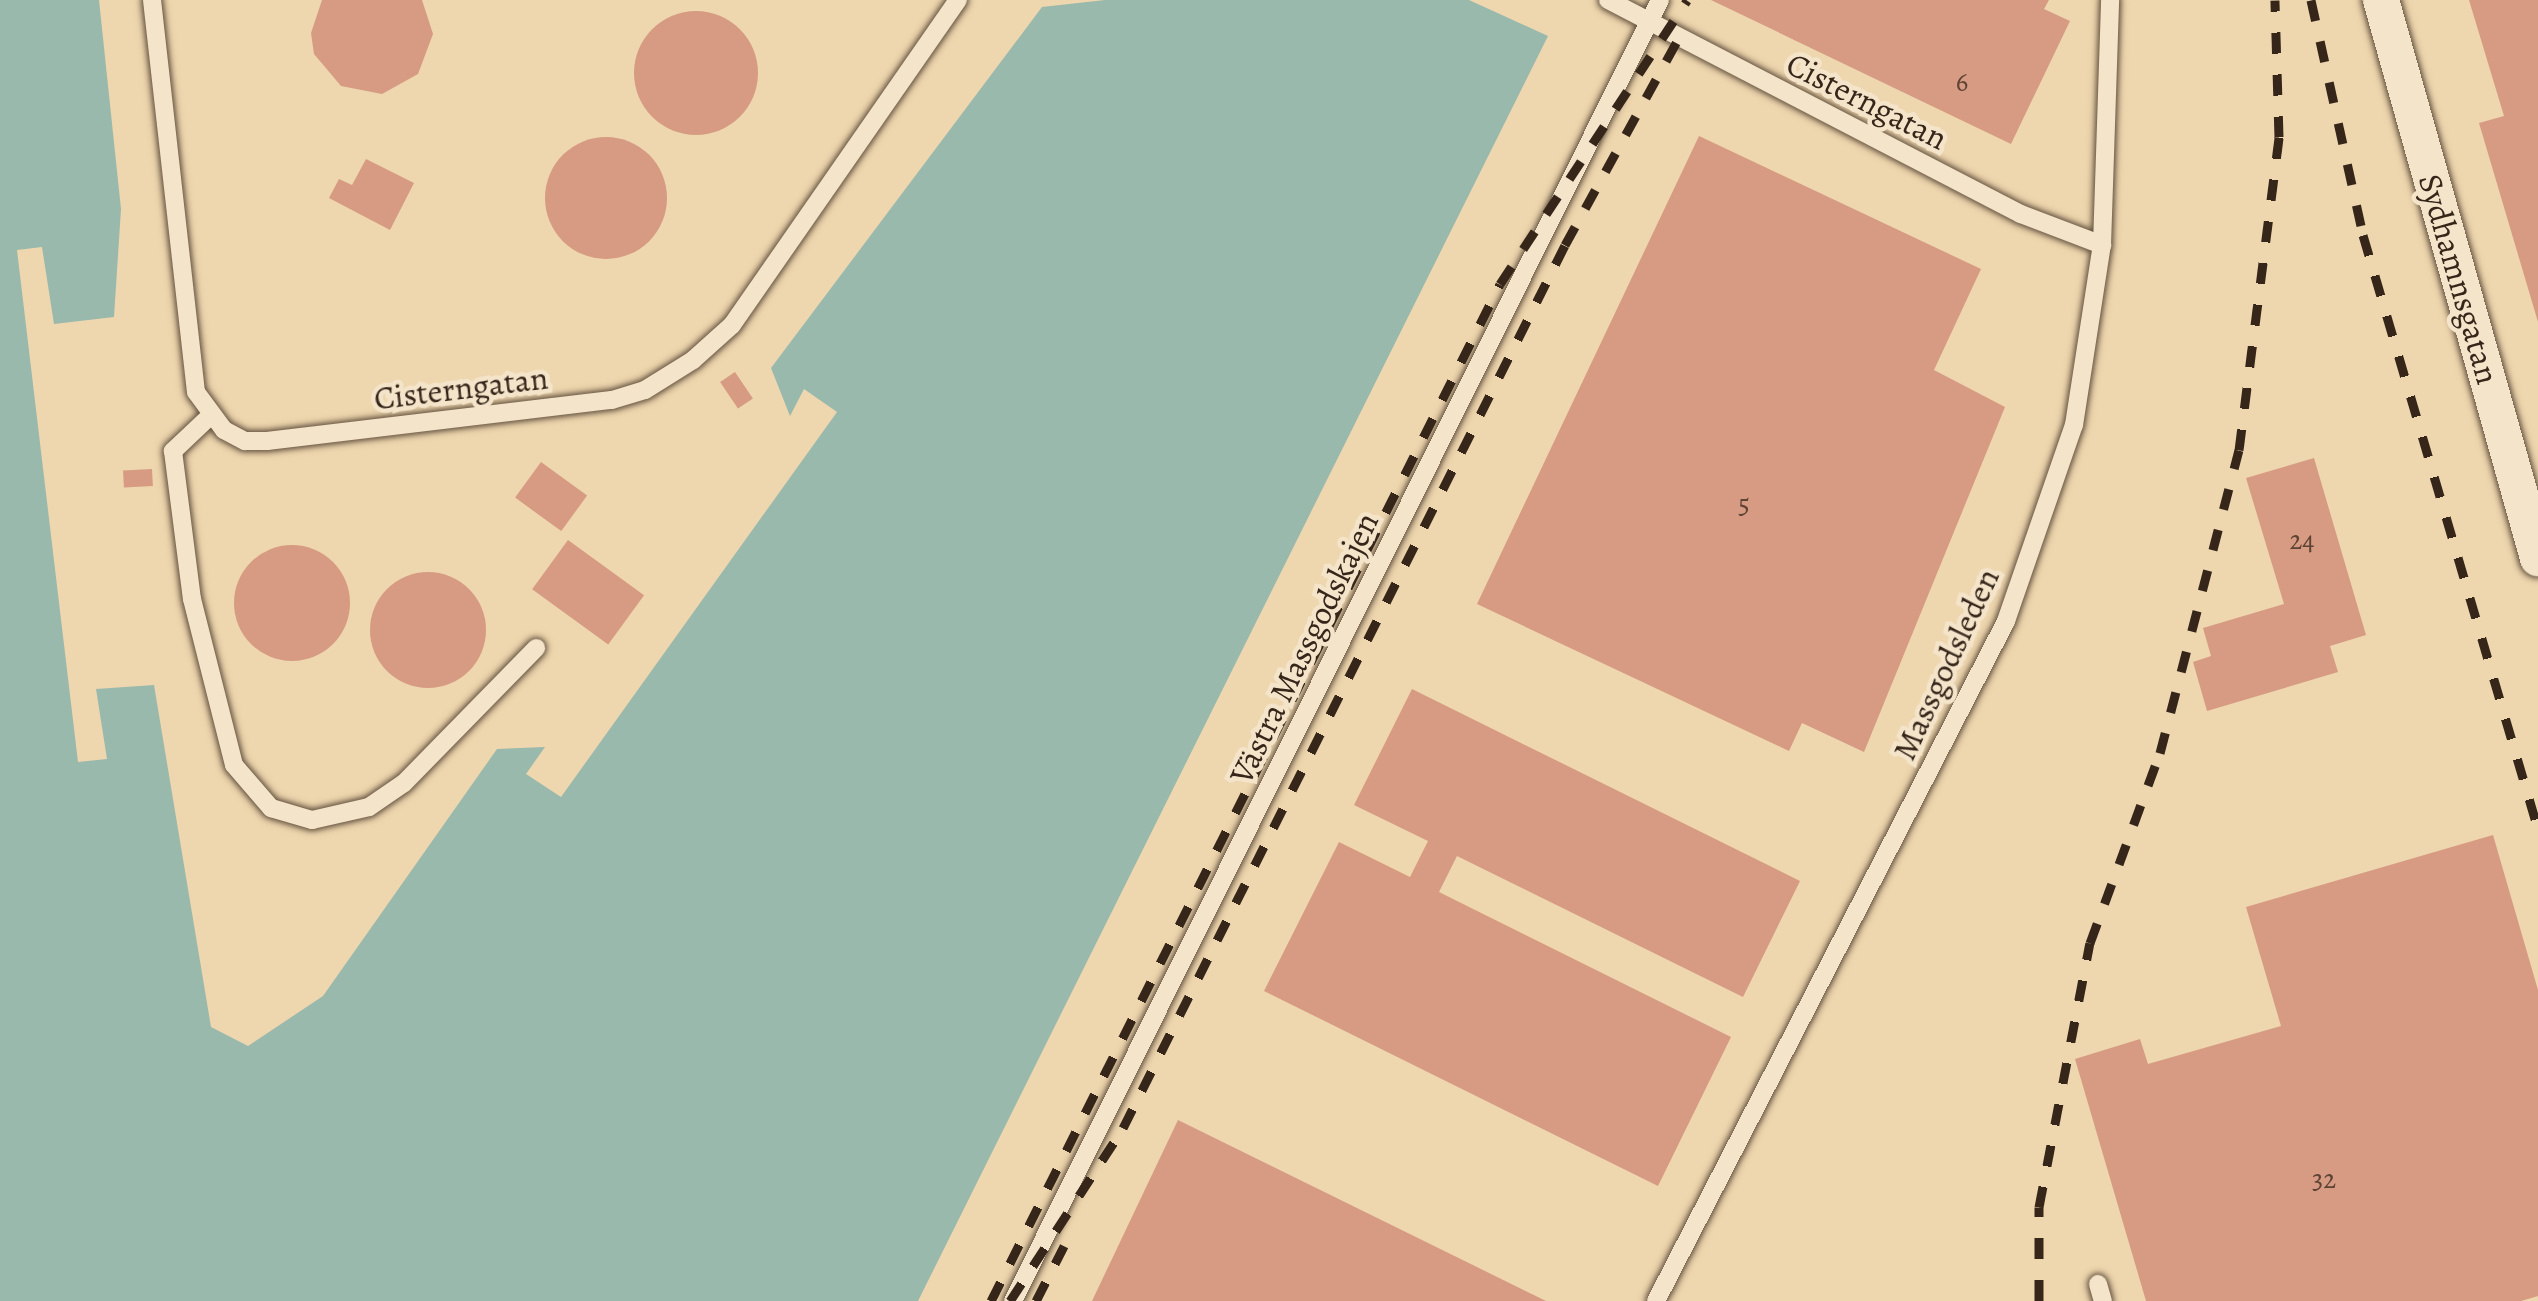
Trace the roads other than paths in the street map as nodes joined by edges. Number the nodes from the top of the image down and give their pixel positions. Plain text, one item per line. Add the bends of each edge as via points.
1 (152, 0) edge
2 (958, 0) edge
3 (1608, 0) edge
4 (1660, 0) edge
5 (2110, 0) edge
6 (2381, 0) edge
7 (1650, 22) junction
8 (2102, 245) junction
9 (209, 417) junction
10 (2538, 558) edge
11 (536, 648) dead end
12 (1012, 1301) edge
13 (1656, 1301) edge

1 - 9 lane via 190,368
2 - 9 lane, Cisterngatan via 732,325 645,390 266,441 245,441
3 - 7 lane, Cisterngatan
4 - 7 lane
5 - 8 lane, Massgodsleden
6 - 10 street, Sydhamnsgatan
7 - 8 lane, Cisterngatan via 2021,214
7 - 12 lane, Västra Massgodskajen
8 - 13 lane, Massgodsleden via 2074,425 2006,621
9 - 11 lane via 173,451 192,599 234,765 271,808 313,820 369,807 404,783

